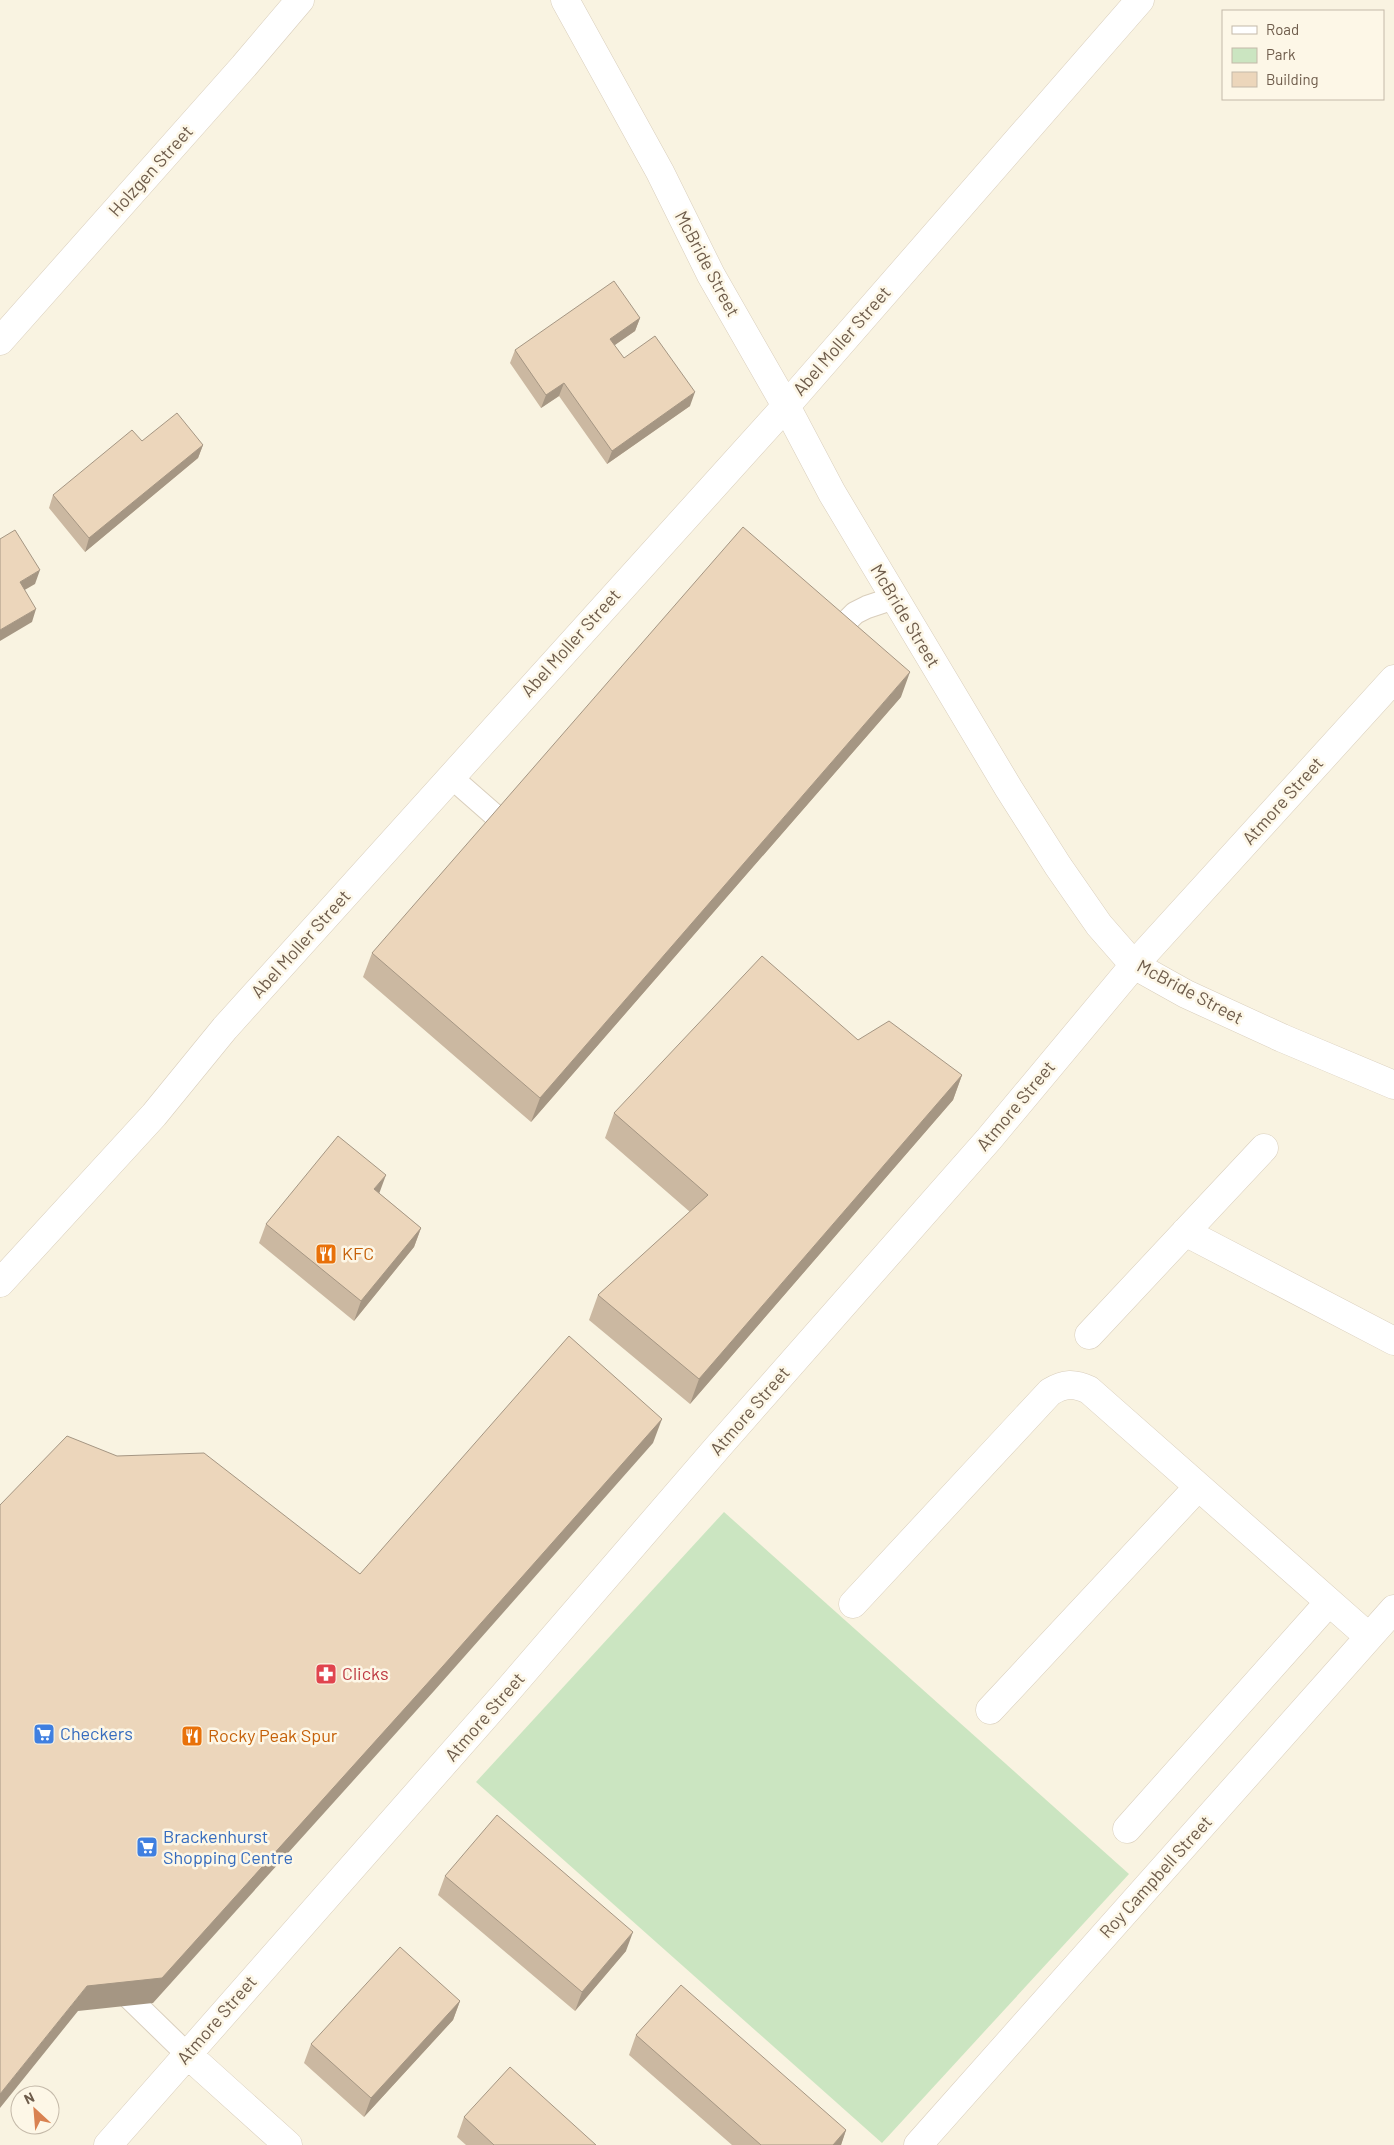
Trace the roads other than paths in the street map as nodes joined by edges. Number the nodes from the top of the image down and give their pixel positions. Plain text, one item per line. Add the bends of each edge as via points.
1 (300, 0) edge
2 (565, 0) edge
3 (1140, 0) edge
4 (0, 341) edge
5 (786, 406) junction
6 (894, 598) junction
7 (814, 655) edge
8 (1394, 679) edge
9 (451, 777) junction
10 (533, 849) edge
11 (1134, 965) junction
12 (1394, 1086) edge
13 (1264, 1148) dead end
14 (1185, 1232) junction
15 (0, 1283) edge
16 (1089, 1335) dead end
17 (1394, 1341) edge
18 (1198, 1487) junction
19 (1329, 1602) junction
20 (853, 1604) dead end
21 (1394, 1609) edge
22 (1369, 1637) junction
23 (990, 1710) dead end
24 (1127, 1829) dead end
25 (97, 1967) edge
26 (187, 2054) junction
27 (108, 2145) edge
28 (288, 2145) edge
29 (918, 2145) edge

1 - 4 street, Holzgen Street
2 - 5 street, McBride Street via 660,172 711,275
3 - 5 street, Abel Moller Street
5 - 6 street, McBride Street via 832,493
5 - 9 street, Abel Moller Street
6 - 7 lane via 855,613
6 - 11 street, McBride Street via 1058,866 1099,925
8 - 11 street, Atmore Street
9 - 10 lane
9 - 15 street, Abel Moller Street via 225,1028 154,1115
11 - 12 street, McBride Street via 1186,994
11 - 26 street, Atmore Street via 989,1139
13 - 14 street
14 - 16 street
14 - 17 street
18 - 19 street
18 - 20 street via 1089,1390 1076,1384 1062,1385 1050,1392
18 - 23 street
19 - 22 street
19 - 24 street
21 - 22 street, Roy Campbell Street
22 - 29 street, Roy Campbell Street
25 - 26 lane
26 - 27 street, Atmore Street
26 - 28 street

